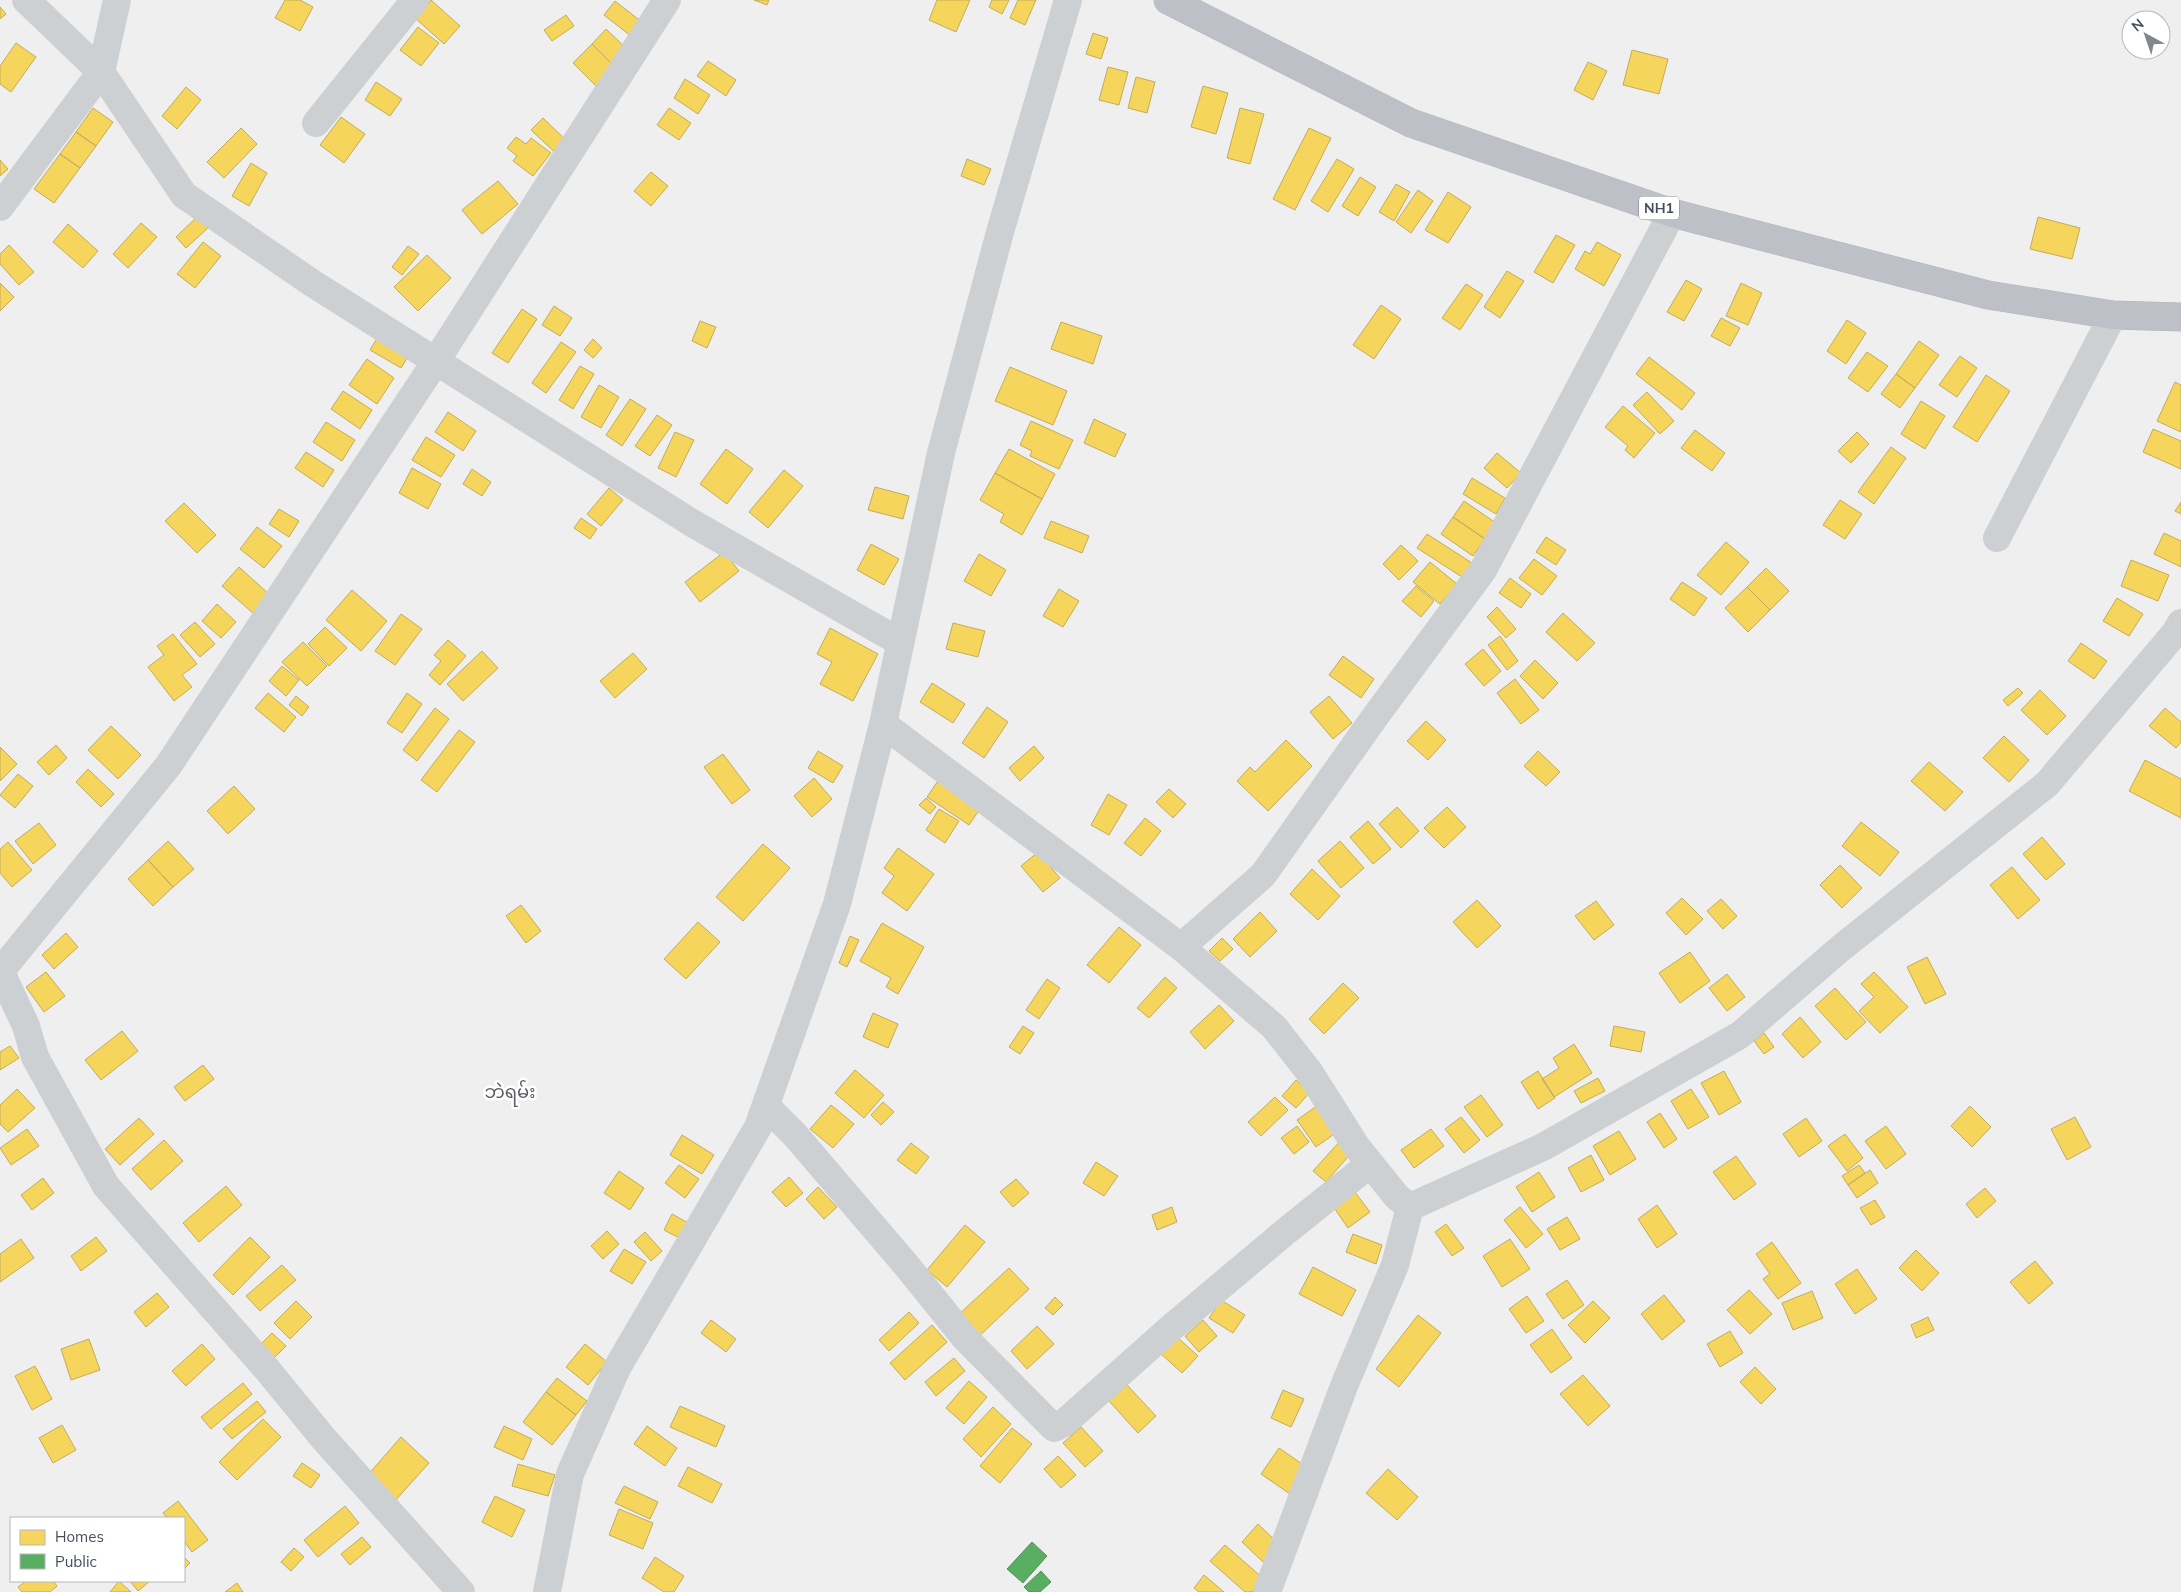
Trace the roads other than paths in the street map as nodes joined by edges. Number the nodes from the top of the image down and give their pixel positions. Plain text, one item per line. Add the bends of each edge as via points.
1 (26, 0) edge
2 (117, 0) edge
3 (415, 0) edge
4 (667, 0) edge
5 (1068, 0) edge
6 (1168, 0) edge
7 (101, 72) junction
8 (316, 123) dead end
9 (0, 207) edge
10 (1672, 213) junction
11 (2113, 315) junction
12 (2181, 317) edge
13 (436, 361) junction
14 (1997, 538) dead end
15 (2181, 623) edge
16 (900, 642) junction
17 (883, 724) junction
18 (1182, 947) junction
19 (0, 971) edge
20 (766, 1106) junction
21 (1370, 1164) junction
22 (1410, 1207) junction
23 (461, 1592) edge
24 (547, 1592) edge
25 (1267, 1592) edge

1 - 7 street
2 - 7 street
3 - 8 street
4 - 13 street
5 - 16 street via 1000,232 944,444
6 - 10 highway, NH1 via 1411,124
7 - 9 street
7 - 13 street via 184,195 312,284
10 - 11 highway, NH1 via 1988,295
10 - 18 street via 1483,570 1263,876
11 - 12 highway, NH1
11 - 14 street
13 - 16 street via 692,522
13 - 19 street via 168,766
15 - 22 street via 2047,784 1841,948 1740,1036 1543,1147
16 - 17 street
17 - 18 street
17 - 20 street via 837,904
18 - 21 street via 1274,1027 1310,1073
19 - 23 street via 26,1026 35,1057 106,1186
20 - 21 street via 795,1135 965,1338 1054,1428 1064,1423 1172,1327
20 - 24 street via 758,1127 617,1368 570,1474
21 - 22 street via 1397,1197
22 - 25 street via 1395,1265 1344,1386

